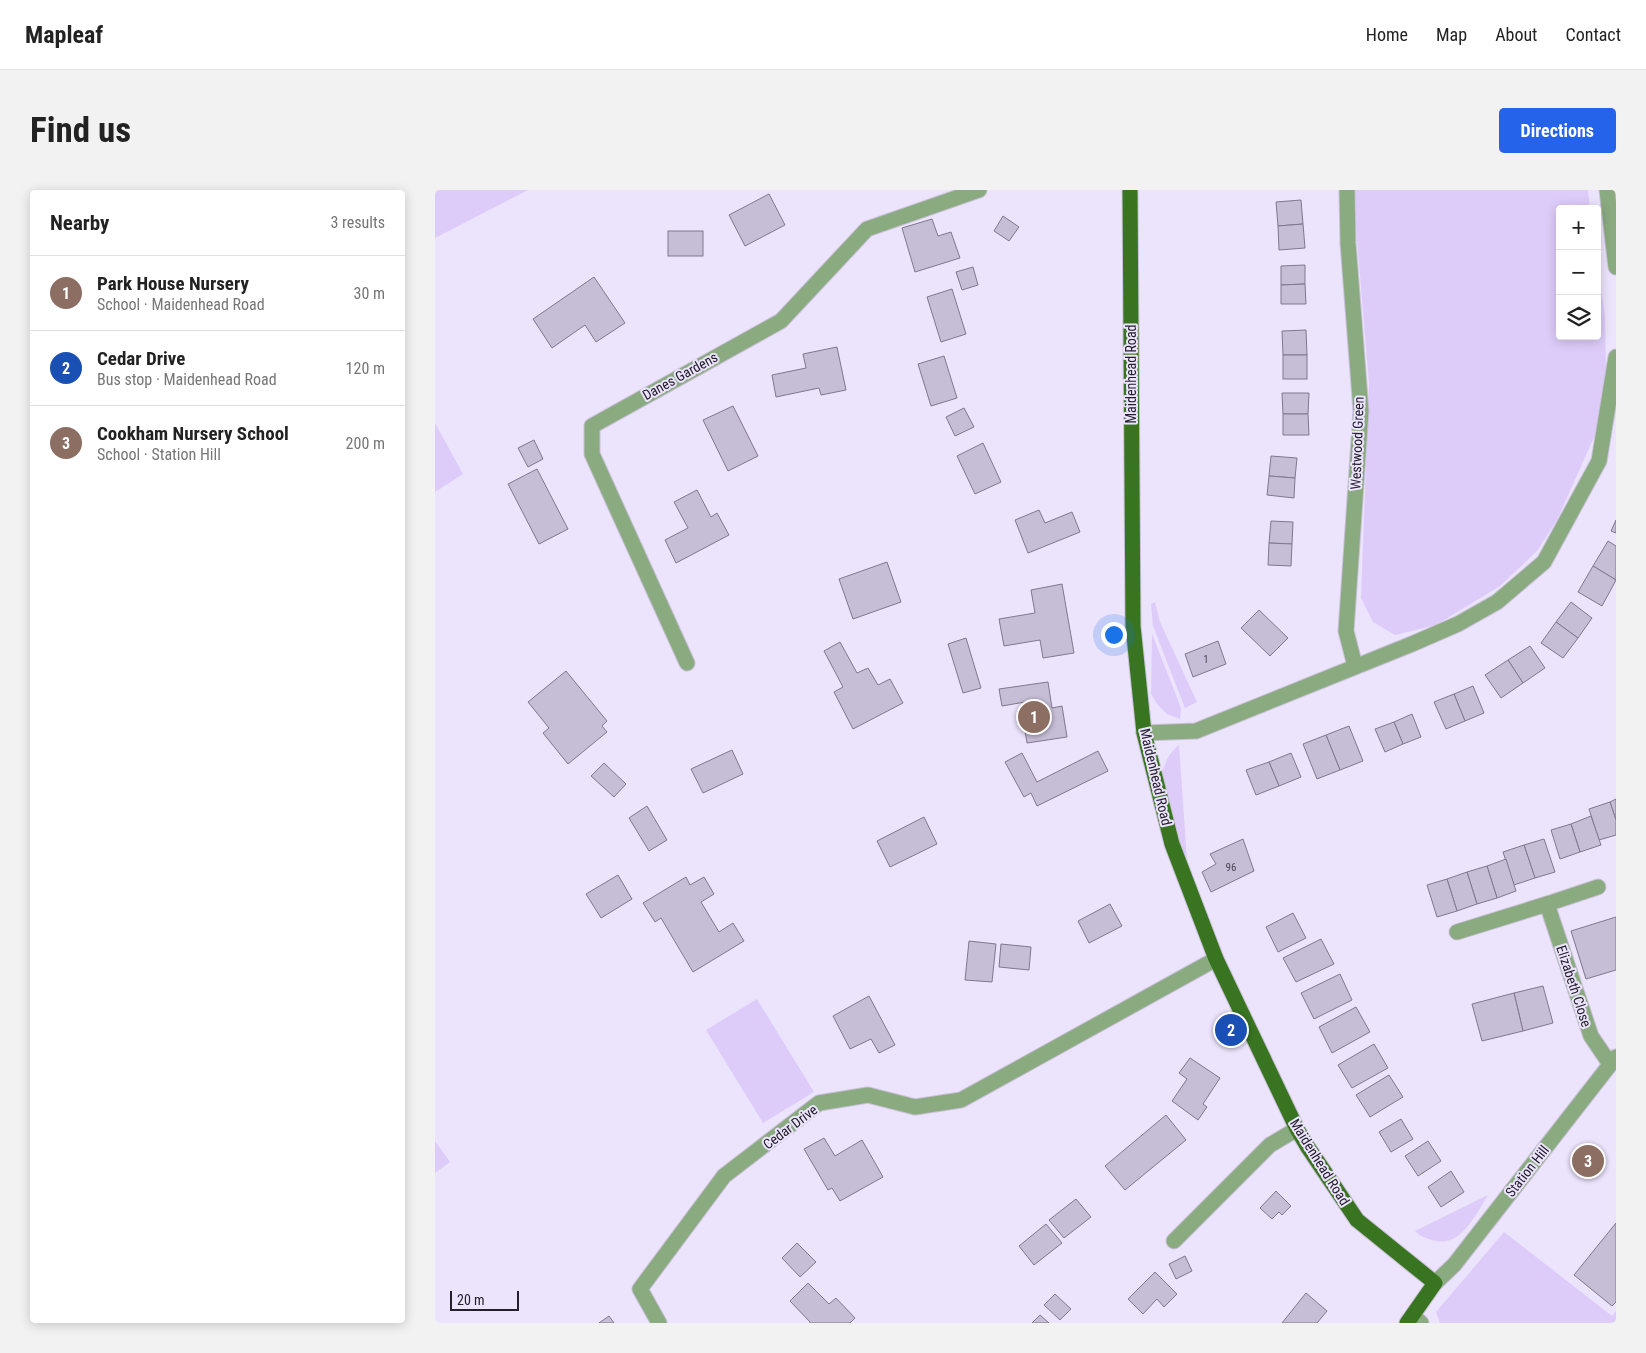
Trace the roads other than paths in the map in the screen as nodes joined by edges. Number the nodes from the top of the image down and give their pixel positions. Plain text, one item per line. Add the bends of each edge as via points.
1 (979, 190) edge
2 (1130, 190) edge
3 (1347, 190) edge
4 (1607, 190) edge
5 (1616, 267) edge
6 (1616, 357) edge
7 (687, 663) dead end
8 (1355, 666) junction
9 (1144, 733) junction
10 (1598, 887) dead end
11 (1547, 904) junction
12 (1457, 932) dead end
13 (1216, 959) junction
14 (1613, 1060) edge
15 (1297, 1129) junction
16 (1175, 1241) dead end
17 (1435, 1283) junction
18 (1414, 1321) edge
19 (659, 1323) edge

1 - 7 street, Danes Gardens via 867,229 781,321 591,426 592,454
2 - 9 main road, Maidenhead Road via 1133,626
3 - 8 street, Westwood Green via 1347,243 1361,411 1346,631
4 - 5 street
6 - 8 street via 1599,461 1543,562 1497,602 1458,624
8 - 9 street via 1196,731
9 - 13 main road, Maidenhead Road via 1172,844
10 - 11 street
11 - 12 street
11 - 14 street, Elizabeth Close via 1591,1036
13 - 15 main road, Maidenhead Road
13 - 19 street, Cedar Drive via 961,1100 915,1107 868,1095 819,1103 724,1176 640,1289
14 - 17 street, Station Hill via 1454,1266
15 - 16 street via 1270,1145
15 - 17 main road, Maidenhead Road via 1357,1220
17 - 18 main road

